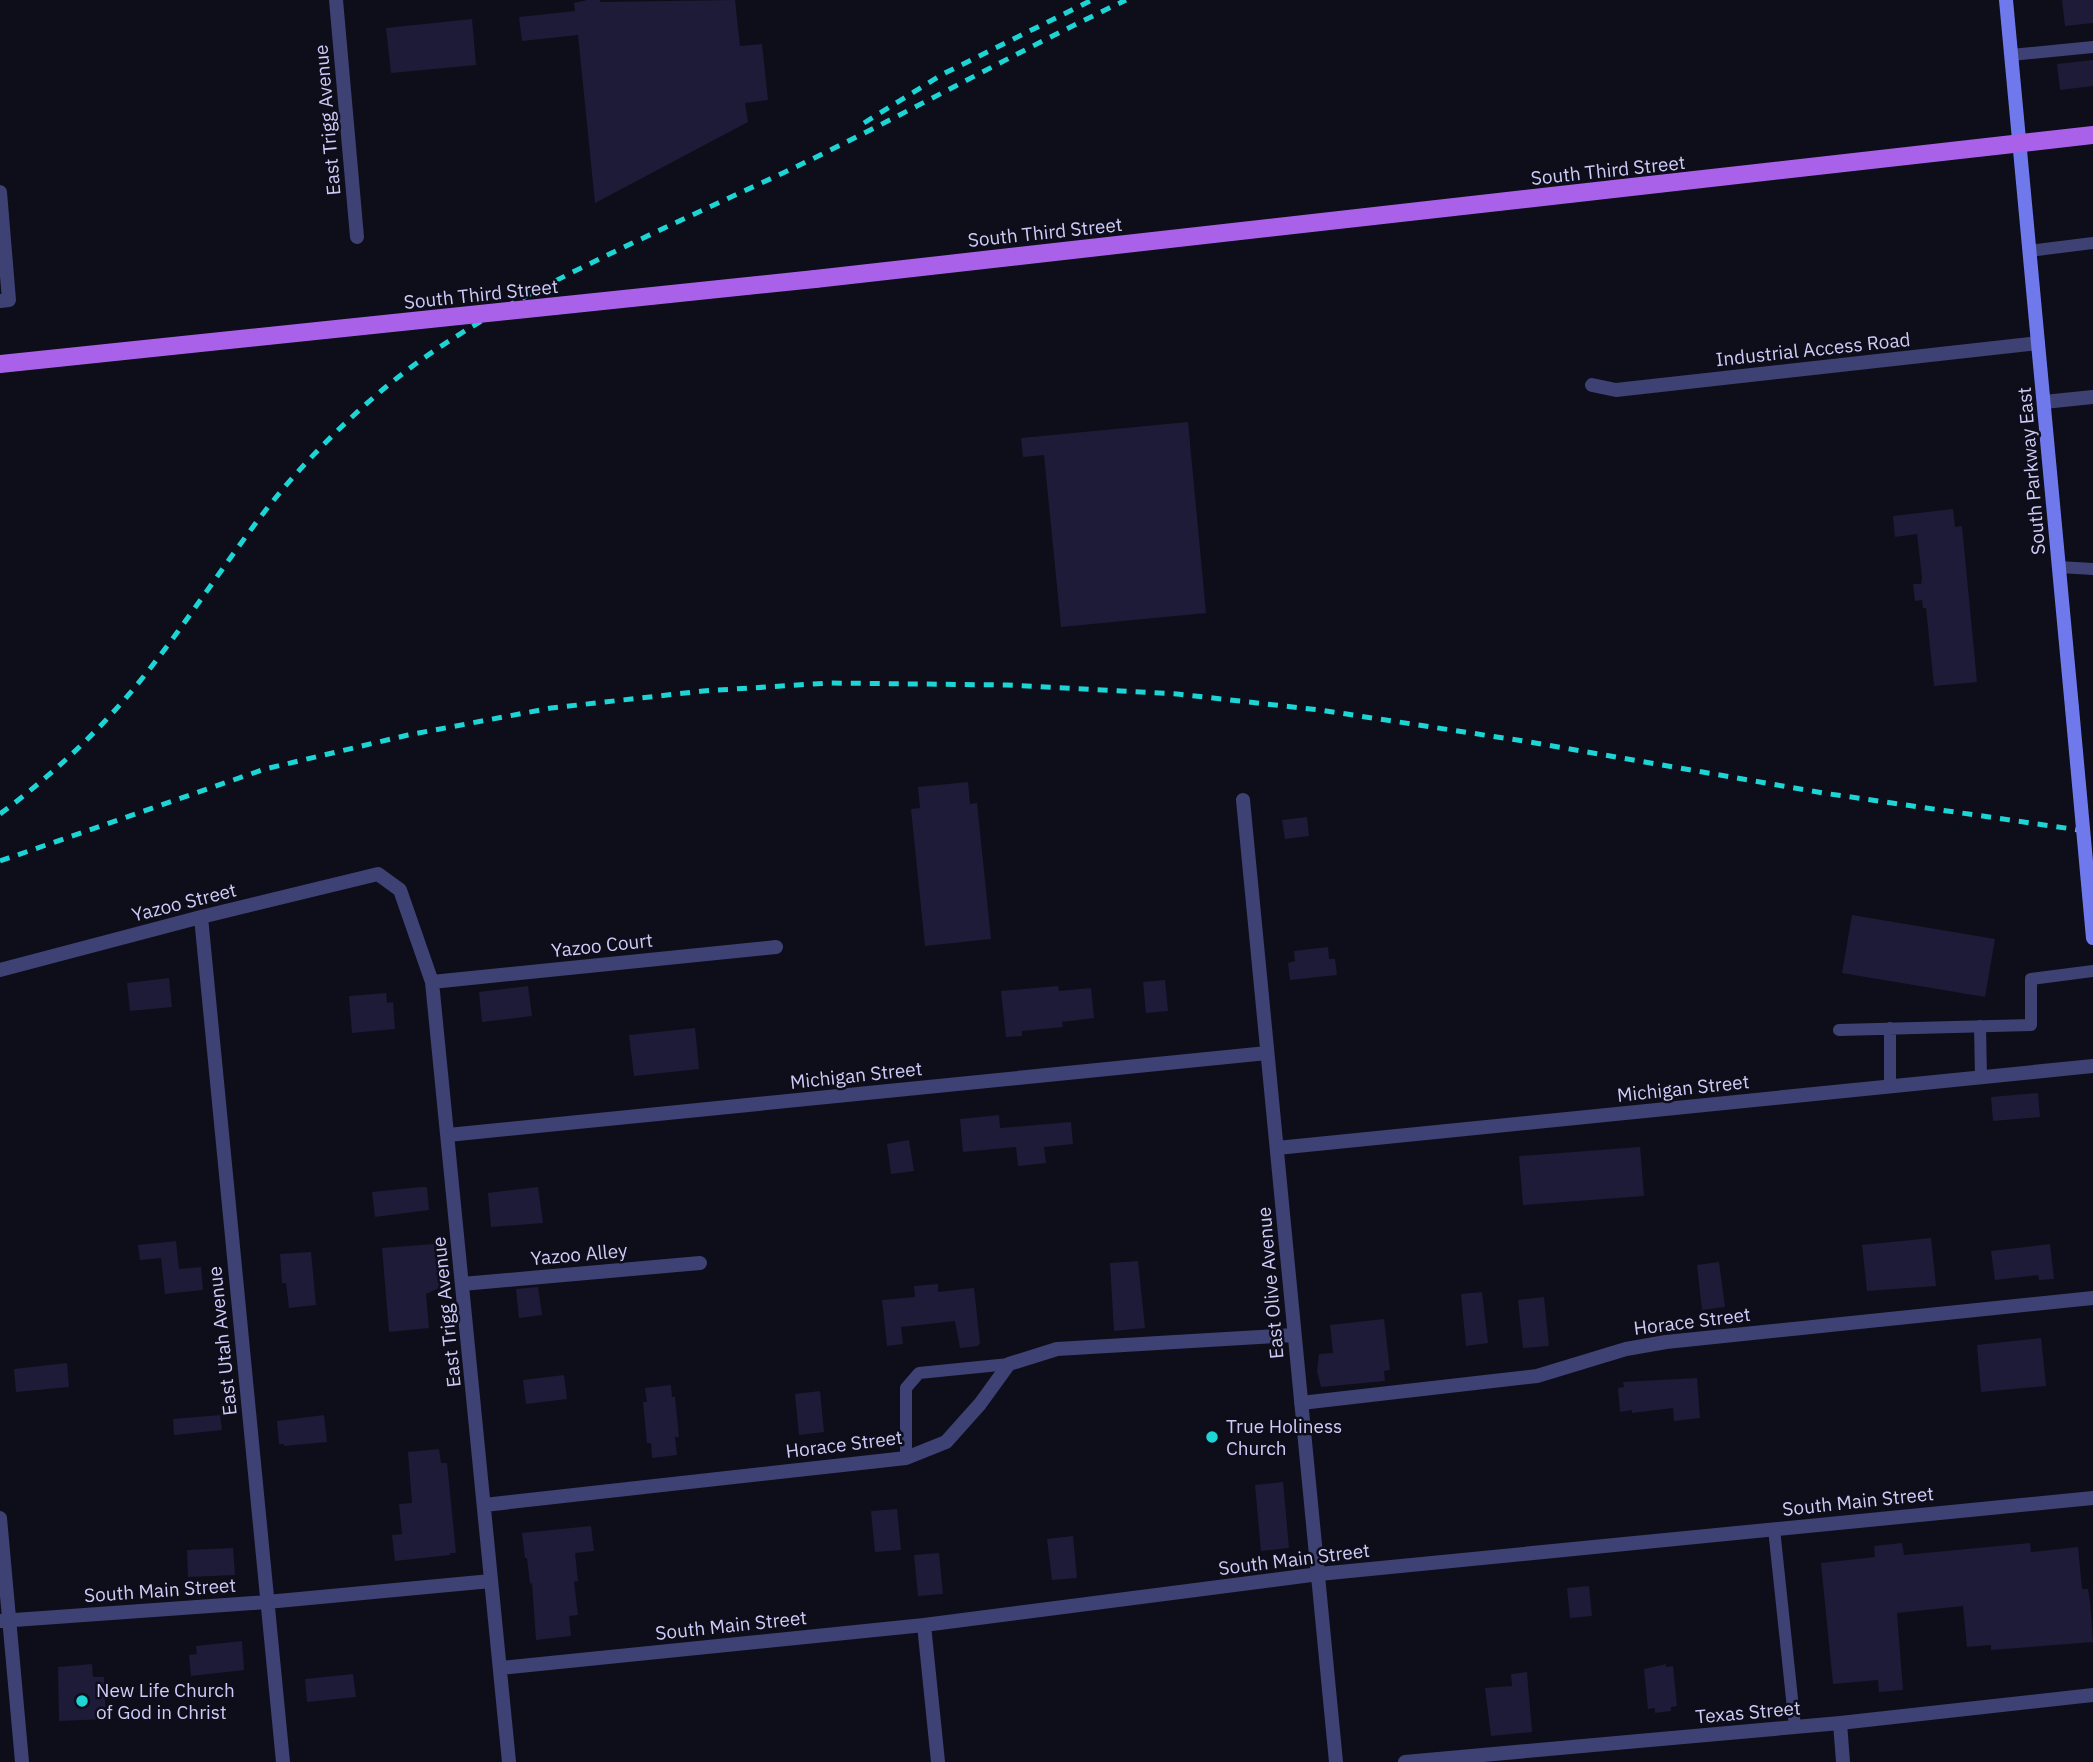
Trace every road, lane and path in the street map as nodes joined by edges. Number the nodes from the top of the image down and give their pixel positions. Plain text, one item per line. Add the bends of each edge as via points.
1 (336, 0) edge
2 (2006, 0) edge
3 (2093, 47) edge
4 (2011, 55) junction
5 (2093, 135) edge
6 (2019, 145) junction
7 (0, 192) edge
8 (357, 237) dead end
9 (2093, 243) edge
10 (2029, 251) junction
11 (0, 301) edge
12 (2038, 342) junction
13 (0, 364) edge
14 (1592, 385) dead end
15 (2093, 397) edge
16 (2044, 402) junction
17 (2059, 567) junction
18 (2093, 569) edge
19 (1243, 800) dead end
20 (378, 874) joint
21 (201, 917) junction
22 (2093, 938) edge
23 (776, 947) dead end
24 (0, 970) edge
25 (2093, 971) edge
26 (432, 982) junction
27 (1980, 1026) junction
28 (1890, 1028) junction
29 (1839, 1030) dead end
30 (1268, 1053) junction
31 (2093, 1066) edge
32 (1980, 1077) junction
33 (1890, 1087) junction
34 (448, 1135) junction
35 (1277, 1148) junction
36 (700, 1263) dead end
37 (462, 1284) junction
38 (2093, 1298) edge
39 (1294, 1335) junction
40 (1009, 1364) junction
41 (1301, 1403) junction
42 (906, 1458) junction
43 (2093, 1498) edge
44 (484, 1505) junction
45 (0, 1518) edge
46 (1774, 1529) junction
47 (1319, 1574) junction
48 (491, 1581) junction
49 (267, 1602) junction
50 (5, 1621) edge
51 (924, 1625) junction
52 (500, 1668) junction
53 (2093, 1695) edge
54 (1840, 1723) junction
55 (1795, 1727) junction
56 (22, 1762) edge
57 (283, 1762) edge
58 (509, 1762) edge
59 (938, 1762) edge
60 (1336, 1762) edge
61 (1405, 1762) edge
62 (1843, 1762) edge

1 - 8 street, East Trigg Avenue
2 - 4 main road, South Parkway East
3 - 4 lane
4 - 6 main road, South Parkway East
5 - 6 main road, South Third Street
6 - 10 main road, South Parkway East
6 - 13 main road, South Third Street, bridge
7 - 11 street via 9,300
9 - 10 lane
10 - 12 main road, South Parkway East
12 - 14 street, Industrial Access Road via 1616,390
12 - 16 main road, South Parkway East
15 - 16 street
16 - 17 main road, South Parkway East
17 - 18 lane
17 - 22 main road, South Parkway East, bridge
19 - 30 street, East Olive Avenue
20 - 21 street, Yazoo Street
20 - 26 street, East Trigg Avenue via 400,890
21 - 24 street, Yazoo Street
21 - 49 street, East Utah Avenue
23 - 26 street, Yazoo Court
25 - 27 lane via 2031,979 2031,1025
26 - 34 street, East Trigg Avenue
27 - 28 lane
27 - 32 lane
28 - 29 lane
28 - 33 lane
30 - 34 street, Michigan Street
30 - 35 street, East Olive Avenue
31 - 32 street, Michigan Street
32 - 33 street, Michigan Street
33 - 35 street, Michigan Street
34 - 37 street, East Trigg Avenue
35 - 39 street, East Olive Avenue
36 - 37 street, Yazoo Alley
37 - 44 street, East Trigg Avenue
38 - 41 street, Horace Street via 1666,1342 1537,1376
39 - 40 street via 1057,1349
39 - 41 street, East Olive Avenue
40 - 42 street, Horace Street via 946,1442
40 - 42 lane via 919,1373 906,1388
41 - 47 street, East Olive Avenue
42 - 44 street, Horace Street
43 - 46 street, South Main Street
44 - 48 street, East Trigg Avenue
45 - 50 street
46 - 47 street, South Main Street
46 - 55 lane
47 - 51 street, South Main Street
47 - 60 street, East Olive Avenue
48 - 49 street, South Main Street
48 - 52 street, East Trigg Avenue
49 - 50 street, South Main Street
49 - 57 street, East Utah Avenue
50 - 56 street
51 - 52 street, South Main Street
51 - 59 street
52 - 58 street, East Trigg Avenue
53 - 54 street, Texas Street
54 - 55 street, Texas Street
54 - 62 street
55 - 61 street, Texas Street

